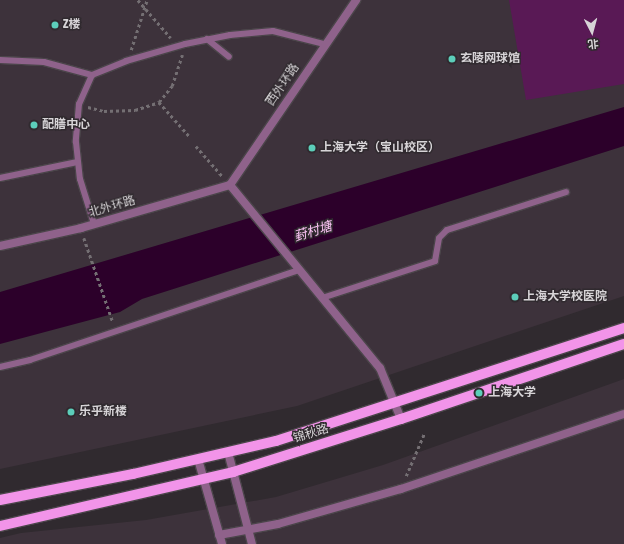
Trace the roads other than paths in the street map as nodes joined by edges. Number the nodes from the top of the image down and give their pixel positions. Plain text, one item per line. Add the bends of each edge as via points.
1 (356, 0) edge
2 (207, 39) junction
3 (324, 44) junction
4 (229, 57) dead end
5 (0, 60) edge
6 (92, 75) junction
7 (77, 162) junction
8 (0, 178) edge
9 (230, 185) junction
10 (566, 192) dead end
11 (94, 224) junction
12 (0, 246) edge
13 (299, 270) junction
14 (322, 298) junction
15 (624, 328) edge
16 (624, 344) edge
17 (0, 367) edge
18 (396, 404) junction
19 (624, 414) edge
20 (401, 419) junction
21 (228, 452) junction
22 (198, 459) junction
23 (233, 472) junction
24 (203, 478) junction
25 (0, 500) edge
26 (0, 526) edge
27 (248, 530) junction
28 (220, 535) junction
29 (222, 544) edge
30 (252, 544) edge

1 - 3 street, 西外环路
2 - 3 lane via 273,31
2 - 4 lane
2 - 6 lane via 126,62
3 - 9 street, 西外环路
5 - 6 lane via 44,62
6 - 7 lane via 79,104 76,123
7 - 8 lane
7 - 11 lane
9 - 11 street, 北外环路
9 - 13 street
10 - 14 lane via 447,230 439,238 435,260
11 - 12 street, 北外环路
13 - 14 street
13 - 17 lane via 30,360
14 - 18 street via 380,368
15 - 18 main road, 锦秋路
16 - 20 main road, 锦秋路
18 - 20 street
18 - 21 main road, 锦秋路 via 276,441
19 - 27 street via 401,489
20 - 23 main road, 锦秋路
21 - 22 main road, 锦秋路
21 - 23 street
22 - 24 street
22 - 25 main road, 锦秋路
23 - 24 main road, 锦秋路
23 - 27 street
24 - 26 main road, 锦秋路
24 - 28 street
27 - 28 street
27 - 30 street
28 - 29 street

